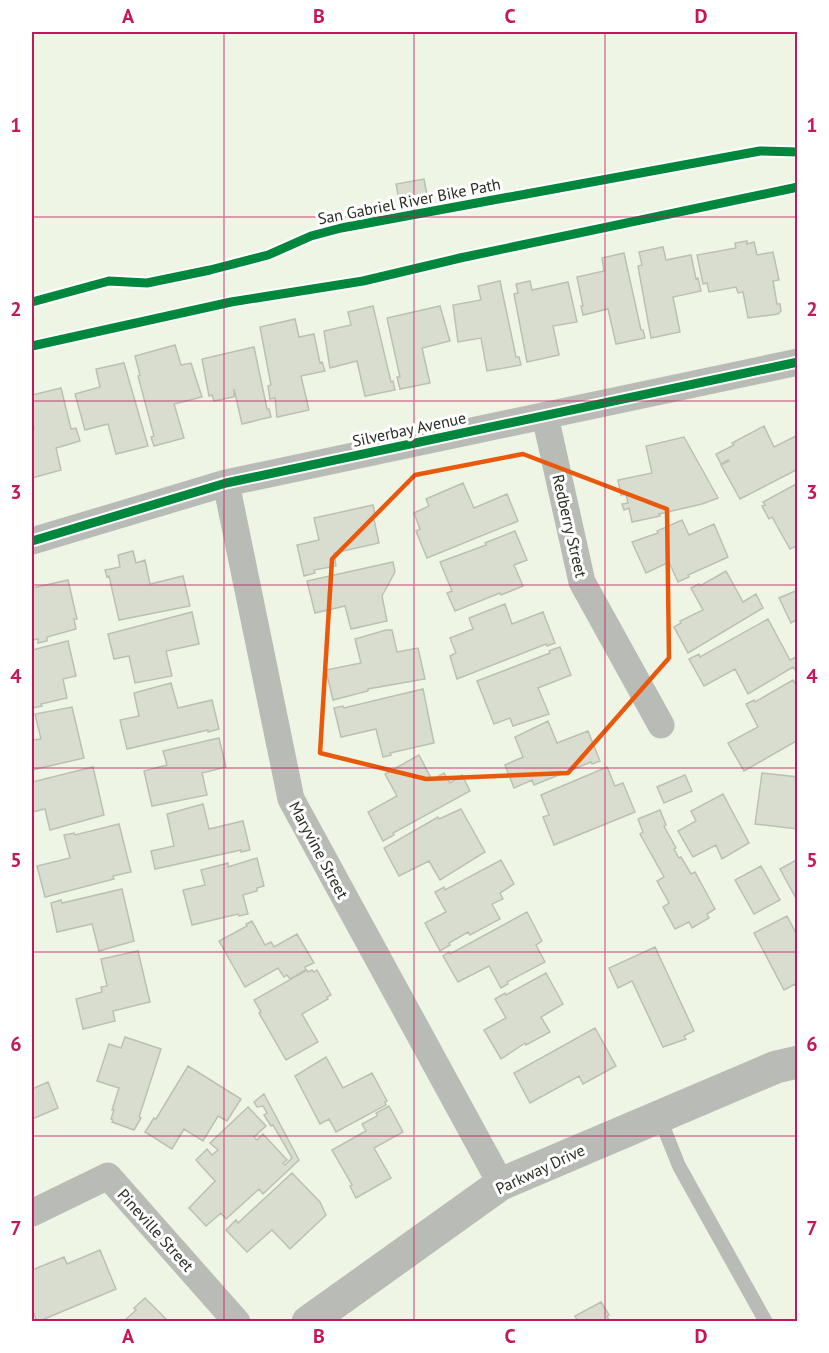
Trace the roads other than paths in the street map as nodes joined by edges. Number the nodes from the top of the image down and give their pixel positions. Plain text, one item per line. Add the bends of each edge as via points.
1 (798, 362) edge
2 (545, 416) junction
3 (226, 483) junction
4 (32, 541) edge
5 (661, 725) dead end
6 (798, 1062) edge
7 (659, 1116) junction
8 (501, 1184) junction
9 (32, 1213) edge
10 (237, 1322) edge
11 (308, 1322) edge
12 (766, 1322) edge

1 - 2 street, Silverbay Avenue
2 - 3 street, Silverbay Avenue
2 - 5 street, Redberry Street via 582,582
3 - 4 street, Silverbay Avenue
3 - 8 street, Maryvine Street via 291,799
6 - 7 street, Parkway Drive via 776,1067
7 - 8 street, Parkway Drive
7 - 12 lane via 679,1166
8 - 11 street, Parkway Drive
9 - 10 street, Pineville Street via 108,1176

